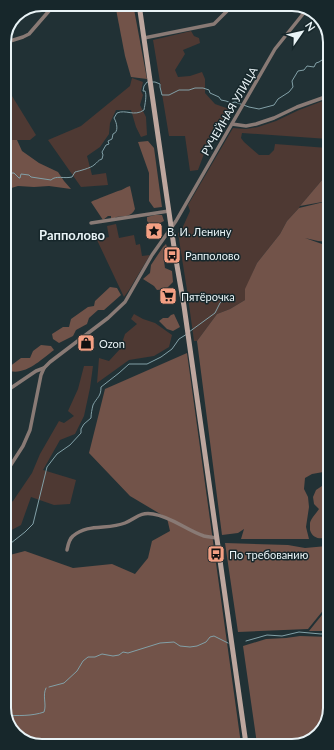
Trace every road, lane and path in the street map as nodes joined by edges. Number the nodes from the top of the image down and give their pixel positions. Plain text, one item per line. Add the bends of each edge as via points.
1 (50, 11) edge
2 (140, 11) edge
3 (227, 11) edge
4 (304, 14) edge
5 (144, 38) junction
6 (11, 41) edge
7 (323, 98) edge
8 (232, 124) junction
9 (169, 211) junction
10 (91, 223) dead end
11 (172, 227) junction
12 (44, 368) junction
13 (11, 388) edge
14 (11, 465) edge
15 (216, 538) junction
16 (67, 550) dead end
17 (245, 739) edge

1 - 6 street via 29,34
2 - 5 main road
3 - 5 street via 214,24
4 - 8 street, РУЧЕЙНАЯ УЛИЦА via 276,49
5 - 9 main road
7 - 8 street via 256,124
8 - 11 street, РУЧЕЙНАЯ УЛИЦА
9 - 10 street
9 - 11 main road
11 - 12 street, РУЧЕЙНАЯ УЛИЦА via 125,302
11 - 15 main road
12 - 13 street, РУЧЕЙНАЯ УЛИЦА
12 - 14 street via 30,430
15 - 16 street via 204,536 162,516 145,513 120,525 91,527 81,531 72,536
15 - 17 main road

